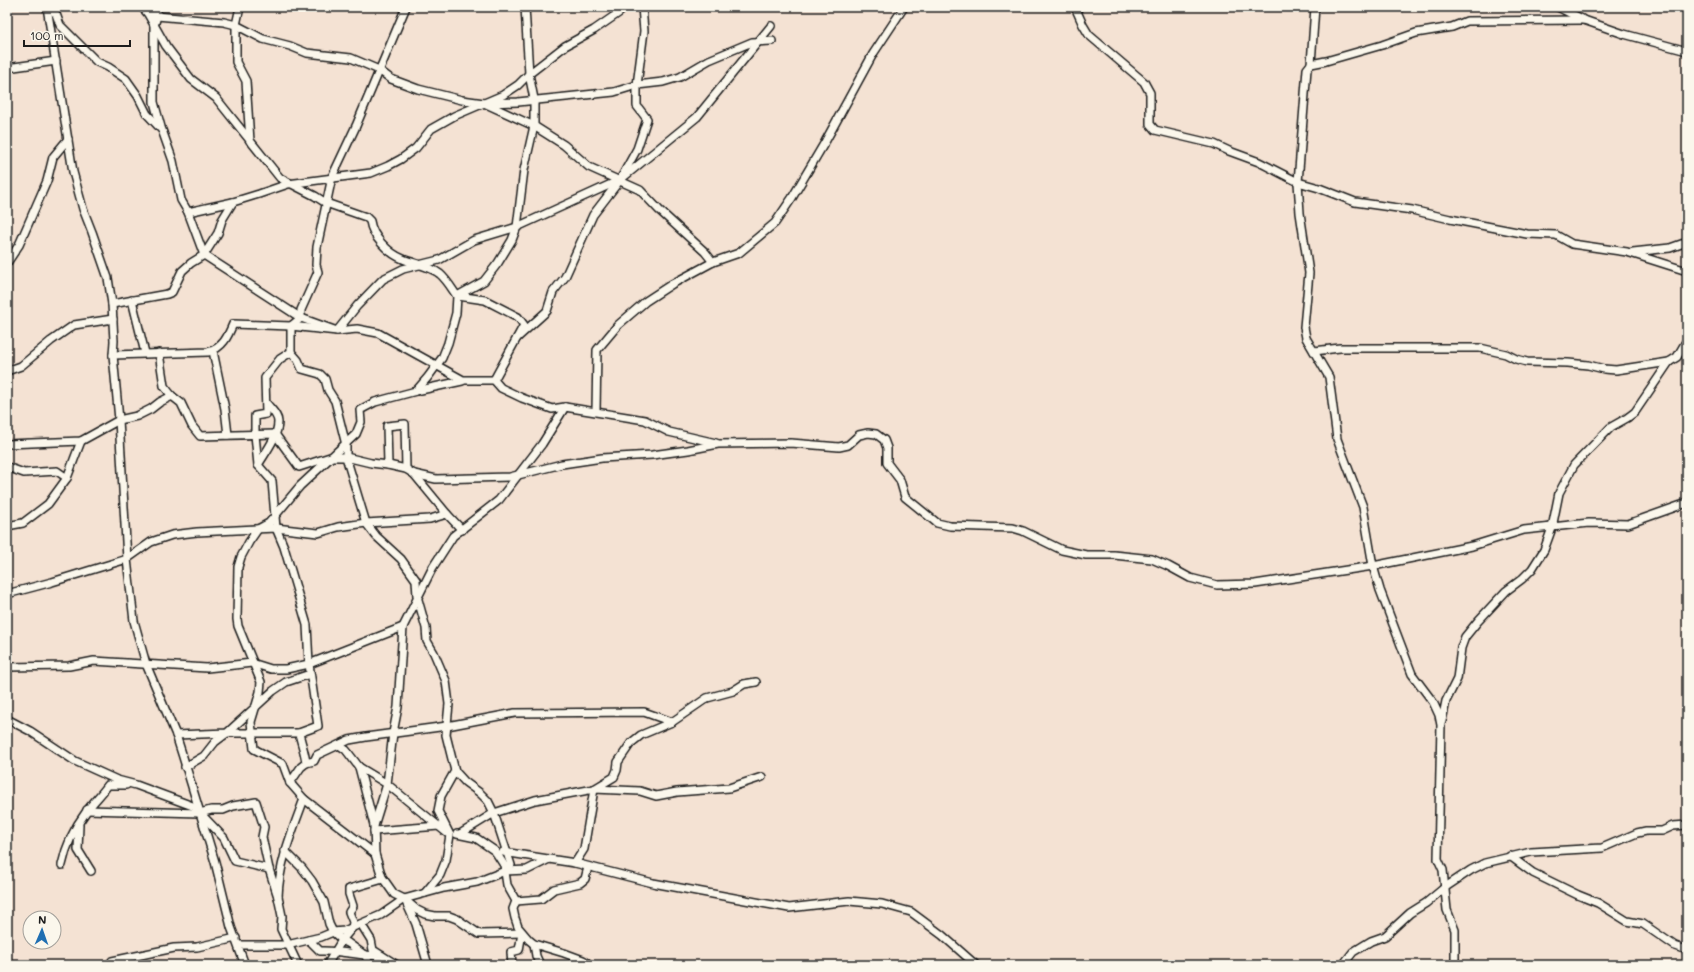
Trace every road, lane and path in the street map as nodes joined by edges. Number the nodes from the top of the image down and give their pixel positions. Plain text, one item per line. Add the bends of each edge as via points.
1 (48, 7) edge
2 (143, 7) edge
3 (157, 7) edge
4 (240, 7) edge
5 (406, 7) edge
6 (525, 7) edge
7 (624, 7) edge
8 (642, 7) edge
9 (904, 7) edge
10 (1076, 7) edge
11 (1315, 7) edge
12 (1558, 7) edge
13 (157, 16) junction
14 (1584, 20) junction
15 (236, 25) junction
16 (154, 26) junction
17 (771, 26) dead end
18 (772, 41) dead end
19 (758, 42) junction
20 (1687, 51) edge
21 (56, 61) junction
22 (1311, 64) junction
23 (7, 68) edge
24 (379, 70) junction
25 (529, 74) junction
26 (637, 85) junction
27 (534, 100) junction
28 (484, 103) junction
29 (534, 126) junction
30 (162, 130) junction
31 (68, 139) junction
32 (250, 141) junction
33 (332, 177) junction
34 (620, 180) junction
35 (1298, 182) junction
36 (290, 183) junction
37 (233, 202) junction
38 (326, 203) junction
39 (188, 212) junction
40 (517, 227) junction
41 (1687, 242) edge
42 (1627, 252) junction
43 (204, 255) junction
44 (713, 262) junction
45 (7, 263) edge
46 (420, 264) junction
47 (1687, 271) edge
48 (458, 296) junction
49 (132, 300) junction
50 (112, 304) junction
51 (301, 318) junction
52 (113, 319) junction
53 (291, 326) junction
54 (337, 331) junction
55 (517, 338) junction
56 (1687, 340) edge
57 (213, 351) junction
58 (1314, 351) junction
59 (291, 352) junction
60 (145, 353) junction
61 (159, 353) junction
62 (113, 355) junction
63 (1669, 362) junction
64 (437, 365) junction
65 (7, 371) edge
66 (463, 380) junction
67 (494, 380) junction
68 (416, 391) junction
69 (172, 396) junction
70 (267, 404) junction
71 (565, 407) junction
72 (596, 411) junction
73 (119, 420) junction
74 (275, 434) junction
75 (228, 435) junction
76 (255, 435) junction
77 (81, 441) junction
78 (7, 444) edge
79 (718, 444) junction
80 (346, 445) junction
81 (330, 457) junction
82 (346, 457) junction
83 (258, 465) junction
84 (388, 465) junction
85 (7, 467) edge
86 (406, 469) junction
87 (414, 474) junction
88 (520, 474) junction
89 (67, 478) junction
90 (1687, 503) edge
91 (447, 514) junction
92 (275, 515) junction
93 (366, 523) junction
94 (7, 526) edge
95 (276, 528) junction
96 (1552, 528) junction
97 (258, 529) junction
98 (462, 530) junction
99 (127, 559) junction
100 (1373, 566) junction
101 (7, 594) edge
102 (417, 596) junction
103 (403, 627) junction
104 (252, 663) junction
105 (146, 664) junction
106 (309, 664) junction
107 (7, 667) edge
108 (310, 674) junction
109 (756, 682) dead end
110 (257, 707) junction
111 (7, 719) edge
112 (672, 722) junction
113 (1441, 725) junction
114 (447, 726) junction
115 (252, 732) junction
116 (227, 733) junction
117 (300, 733) junction
118 (393, 733) junction
119 (176, 735) junction
120 (339, 745) junction
121 (306, 763) junction
122 (185, 767) junction
123 (360, 767) junction
124 (455, 771) junction
125 (762, 777) dead end
126 (290, 783) junction
127 (388, 784) junction
128 (136, 785) junction
129 (594, 789) junction
130 (304, 799) junction
131 (87, 810) junction
132 (199, 810) junction
133 (494, 814) junction
134 (80, 821) junction
135 (1687, 825) edge
136 (439, 826) junction
137 (374, 828) junction
138 (460, 834) junction
139 (450, 835) junction
140 (495, 851) junction
141 (284, 852) junction
142 (507, 853) junction
143 (375, 854) junction
144 (1510, 856) junction
145 (549, 859) junction
146 (575, 863) junction
147 (62, 865) dead end
148 (588, 867) junction
149 (269, 869) junction
150 (91, 871) dead end
151 (505, 871) junction
152 (383, 880) junction
153 (1444, 888) junction
154 (423, 895) junction
155 (278, 897) junction
156 (404, 899) junction
157 (516, 902) junction
158 (361, 924) junction
159 (352, 928) junction
160 (333, 932) junction
161 (522, 933) junction
162 (309, 940) junction
163 (342, 940) junction
164 (237, 942) junction
165 (534, 944) junction
166 (288, 945) junction
167 (336, 950) junction
168 (1687, 950) edge
169 (366, 956) junction
170 (382, 956) junction
171 (112, 961) dead end
172 (426, 964) edge
173 (245, 965) edge
174 (298, 965) edge
175 (327, 965) edge
176 (369, 965) edge
177 (397, 965) edge
178 (512, 965) edge
179 (540, 965) edge
180 (591, 965) edge
181 (976, 965) edge
182 (1343, 965) edge
183 (1455, 965) edge

1 - 21 street
1 - 30 street via 56,14 60,26 96,62 126,79 147,114
2 - 13 street
2 - 16 street
3 - 13 street
4 - 15 street
5 - 24 street
6 - 25 street
7 - 25 street via 594,30 565,46
8 - 26 street via 644,32
9 - 44 street via 873,54 825,142 775,223 739,253
10 - 35 street via 1089,35 1144,82 1150,93 1152,128 1214,144 1259,162
11 - 22 street
12 - 14 street
13 - 15 street
13 - 16 street
14 - 20 street
14 - 22 street via 1467,21
15 - 24 street via 263,39 307,53 350,58
15 - 32 street via 236,62 246,81
16 - 30 street via 154,102
16 - 32 street via 191,79 216,98
17 - 19 street
18 - 19 street
19 - 26 street via 752,42 709,60 680,77
19 - 34 street via 697,117
21 - 23 street
21 - 31 street
22 - 35 street via 1307,69
24 - 28 street via 391,79 418,89
24 - 33 street
25 - 27 street
25 - 28 street via 503,95
26 - 27 street via 614,92
26 - 34 street via 637,106 647,118 637,149
27 - 28 street
27 - 29 street
28 - 29 street
28 - 33 street via 431,129 416,148 388,166 372,173
29 - 34 street via 564,145 589,167
29 - 40 street via 524,170
30 - 39 street via 173,161 181,200
31 - 45 street via 53,157 47,181 19,245
31 - 50 street via 82,209 108,278
32 - 36 street via 280,178
33 - 36 street
33 - 38 street
34 - 40 street
34 - 44 street via 640,190
34 - 55 street via 593,215 565,277 553,292 547,311
35 - 42 street via 1363,204 1412,210 1528,234 1556,234 1572,244
35 - 58 street via 1309,273 1304,327 1306,338
36 - 37 street
36 - 38 street
37 - 39 street
37 - 43 street via 222,220 218,234
38 - 46 street via 366,217 375,235 388,248 402,258
38 - 51 street via 317,247 318,272 301,310
39 - 43 street
40 - 46 street via 474,240 439,260
40 - 48 street via 498,263 484,281
41 - 42 street via 1670,248
42 - 47 street
43 - 49 street via 182,271 172,292
43 - 51 street
44 - 72 street via 646,301 618,325 597,350
46 - 48 street via 440,274
46 - 54 street via 383,279
48 - 55 street via 485,300 518,317 524,325
48 - 64 street via 448,343
49 - 50 street
49 - 60 street
50 - 52 street
51 - 53 street
51 - 54 street
52 - 62 street
52 - 65 street via 74,325 21,366
53 - 54 street
53 - 57 street via 233,324 226,341
53 - 59 street
54 - 64 street via 357,329 378,334
55 - 67 street
56 - 63 street via 1677,357
57 - 61 street
57 - 75 street
58 - 63 street via 1340,348 1480,348 1527,362 1568,363 1616,370
58 - 100 street via 1329,377 1337,439 1363,507
59 - 70 street via 280,359 265,378
59 - 80 street via 302,369 320,374 325,379 335,401
60 - 61 street
60 - 62 street
61 - 69 street via 164,386
62 - 73 street
63 - 96 street via 1635,412 1611,427 1574,465 1559,493
64 - 66 street
64 - 68 street
66 - 67 street
66 - 68 street
67 - 71 street via 501,388 537,404 552,409
68 - 80 street via 375,402 360,410 361,422 356,434
69 - 73 street via 137,416
69 - 75 street via 181,403 200,436
70 - 74 street via 278,421
70 - 76 street via 266,414 255,416
71 - 72 street
71 - 88 street
72 - 79 street via 645,420 669,432
73 - 77 street
73 - 99 street
74 - 76 street
74 - 81 street via 299,467
74 - 83 street
75 - 76 street
76 - 83 street
77 - 78 street
77 - 89 street
79 - 88 street via 652,454 602,458
79 - 100 street via 791,443 839,447 848,445 859,435 876,434 884,440 887,463 900,480 905,497 937,522 950,526 1013,528 1062,550 1086,555 1152,559 1190,578 1217,585 1255,584
80 - 81 street
80 - 82 street
81 - 82 street
81 - 92 street
82 - 84 street
82 - 93 street
83 - 92 street via 272,481
84 - 86 street
84 - 86 street via 387,426 405,424
85 - 89 street via 24,473 58,471
86 - 87 street
87 - 88 street via 436,479 510,477
87 - 91 street
88 - 98 street via 499,500
89 - 94 street via 48,504 23,523
90 - 96 street via 1628,524 1589,523
91 - 93 street via 430,519
91 - 98 street
92 - 95 street
92 - 97 street via 269,523
93 - 95 street via 318,533
93 - 102 street via 376,536 401,558 416,580
95 - 97 street
95 - 106 street via 307,625
96 - 100 street via 1524,530 1472,546
96 - 113 street via 1544,550 1532,569 1506,591 1465,637 1456,679 1446,701
97 - 99 street via 172,535 150,542
97 - 104 street via 241,557 238,567 238,626
98 - 102 street via 453,536 444,549
99 - 101 street
99 - 105 street via 134,621
100 - 113 street via 1412,674 1433,702
102 - 103 street
102 - 114 street via 427,641 446,681 449,704
103 - 106 street
103 - 118 street via 398,707
104 - 105 street via 207,668
104 - 106 street via 271,669
104 - 110 street via 261,682
105 - 107 street via 94,661 69,666
105 - 119 street
106 - 108 street
108 - 110 street via 286,682
108 - 117 street via 318,726
109 - 112 street via 707,698
110 - 115 street via 251,722
110 - 116 street
111 - 128 street via 75,761 117,780
112 - 114 street via 644,712 515,713
112 - 129 street via 641,735 631,743 618,762 614,777
113 - 153 street via 1437,850 1439,864 1443,870
114 - 118 street
114 - 124 street via 446,735
115 - 116 street
115 - 117 street
115 - 126 street via 254,749 283,764
116 - 119 street
116 - 122 street via 215,742 204,756
117 - 121 street
118 - 120 street via 354,739
118 - 127 street
119 - 122 street
120 - 121 street via 317,755 314,761
120 - 123 street
121 - 126 street
122 - 132 street
123 - 127 street
123 - 137 street
124 - 133 street via 488,801
124 - 139 street via 441,796 438,811
125 - 129 street via 729,788 656,796 640,791
126 - 130 street
127 - 136 street
127 - 137 street
128 - 131 street via 108,785
128 - 132 street
129 - 133 street via 535,800
129 - 146 street via 584,849
130 - 141 street
130 - 143 street
131 - 132 street
131 - 134 street
132 - 149 street via 224,838 235,861
132 - 149 street via 223,810 256,802 264,827 262,837
132 - 164 street
133 - 138 street
133 - 142 street
134 - 147 street via 66,848
134 - 150 street via 78,850
135 - 144 street via 1637,833 1602,848 1531,852
136 - 137 street
136 - 139 street
137 - 143 street
138 - 139 street
138 - 140 street via 476,838
139 - 154 street via 446,860 440,875
140 - 142 street
140 - 151 street
141 - 155 street via 279,874
141 - 160 street via 312,881 324,902
142 - 145 street
142 - 151 street via 511,865
143 - 152 street
144 - 153 street via 1485,863
144 - 168 street via 1533,873 1598,903 1627,921 1643,924 1675,946
145 - 146 street
145 - 151 street via 527,870
146 - 148 street
148 - 157 street via 585,879 580,883 554,889 541,899
148 - 181 street via 653,883 789,908 849,901 882,904 911,912
149 - 155 street
151 - 154 street via 477,882
151 - 157 street via 507,885
152 - 156 street via 394,894
152 - 159 street via 349,889 353,906 349,912 353,922
153 - 182 street via 1410,913 1385,936 1353,952
153 - 183 street via 1447,910 1456,935
154 - 156 street
155 - 166 street via 282,916 281,929
156 - 158 street via 381,915
156 - 161 street via 425,914 449,916 479,934
156 - 172 street via 416,924
157 - 161 street via 513,908
158 - 159 street
158 - 170 street via 371,940 373,950
159 - 160 street via 344,932
159 - 163 street
160 - 162 street
160 - 163 street
161 - 165 street
161 - 178 street via 519,950 510,952
162 - 166 street
162 - 167 street via 320,951
163 - 167 street
163 - 169 street
164 - 166 street
164 - 171 street via 174,948
164 - 173 street
165 - 179 street
165 - 180 street
166 - 174 street
167 - 169 street
167 - 175 street
169 - 170 street
169 - 176 street
170 - 177 street

